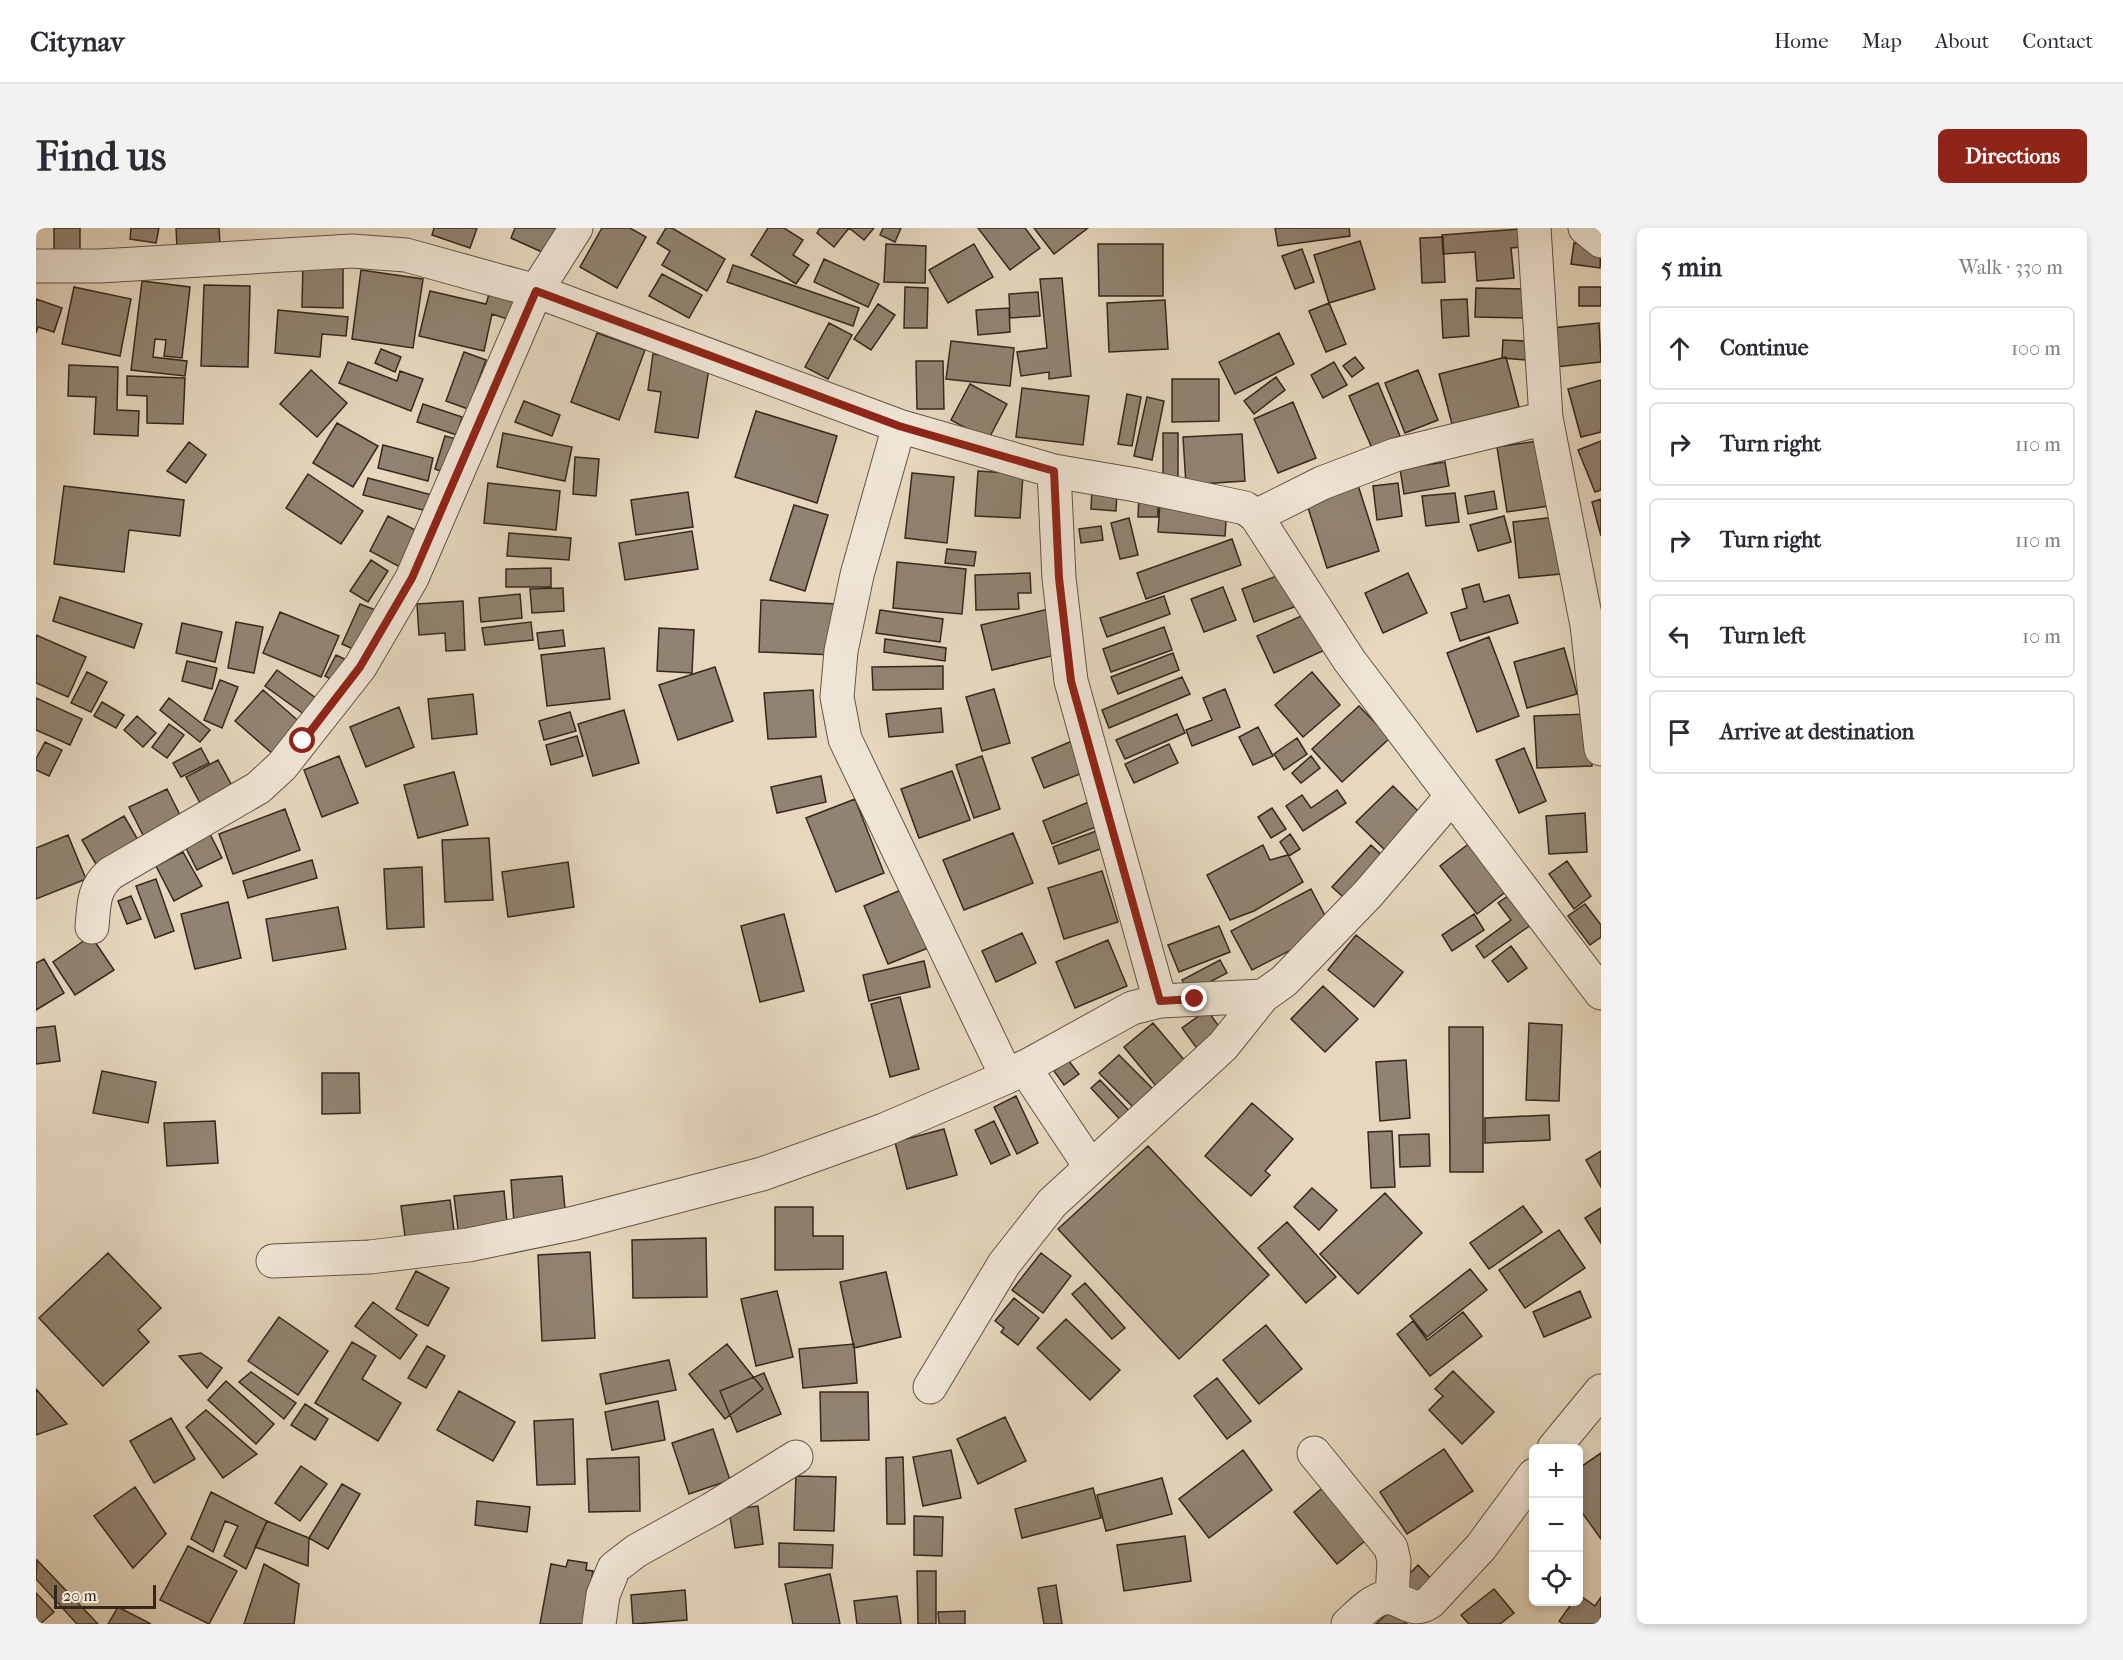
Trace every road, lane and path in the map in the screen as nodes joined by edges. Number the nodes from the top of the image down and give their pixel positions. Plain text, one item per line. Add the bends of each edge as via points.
1 (576, 228) edge
2 (1534, 228) edge
3 (1585, 228) edge
4 (1601, 241) edge
5 (36, 266) edge
6 (536, 291) junction
7 (1546, 418) junction
8 (899, 426) junction
9 (1054, 471) junction
10 (1256, 516) junction
11 (1601, 749) edge
12 (1452, 796) junction
13 (92, 927) dead end
14 (1601, 993) edge
15 (1263, 996) junction
16 (1160, 1001) junction
17 (1015, 1072) junction
18 (1090, 1166) junction
19 (273, 1261) dead end
20 (930, 1387) dead end
21 (1601, 1391) edge
22 (1558, 1444) edge
23 (1314, 1453) dead end
24 (796, 1457) dead end
25 (1529, 1481) edge
26 (1392, 1598) junction
27 (599, 1624) edge
28 (1348, 1624) edge

1 - 6 street
2 - 7 street
3 - 4 street
5 - 6 street via 100,266 352,251 406,255
6 - 8 street
6 - 13 street via 412,578 360,667 282,766 258,788 101,881 95,893
7 - 10 street via 1395,455 1322,483
7 - 11 street via 1587,625
8 - 9 street
8 - 17 street via 857,575 841,651 837,697 845,740
9 - 10 street via 1232,504
9 - 16 street via 1059,578 1071,681
10 - 12 street via 1348,660
12 - 14 street
12 - 15 street via 1368,894 1284,981
15 - 16 street
15 - 18 street via 1223,1046
16 - 17 street via 1132,1008
17 - 18 street
17 - 19 street via 884,1130 762,1174 575,1223 468,1245 370,1257
18 - 20 street via 1052,1203 1004,1264
21 - 22 street
23 - 26 street via 1391,1548
24 - 27 street via 636,1551 614,1568 603,1595
25 - 26 street via 1481,1547 1430,1602 1414,1607
26 - 28 street via 1381,1598

